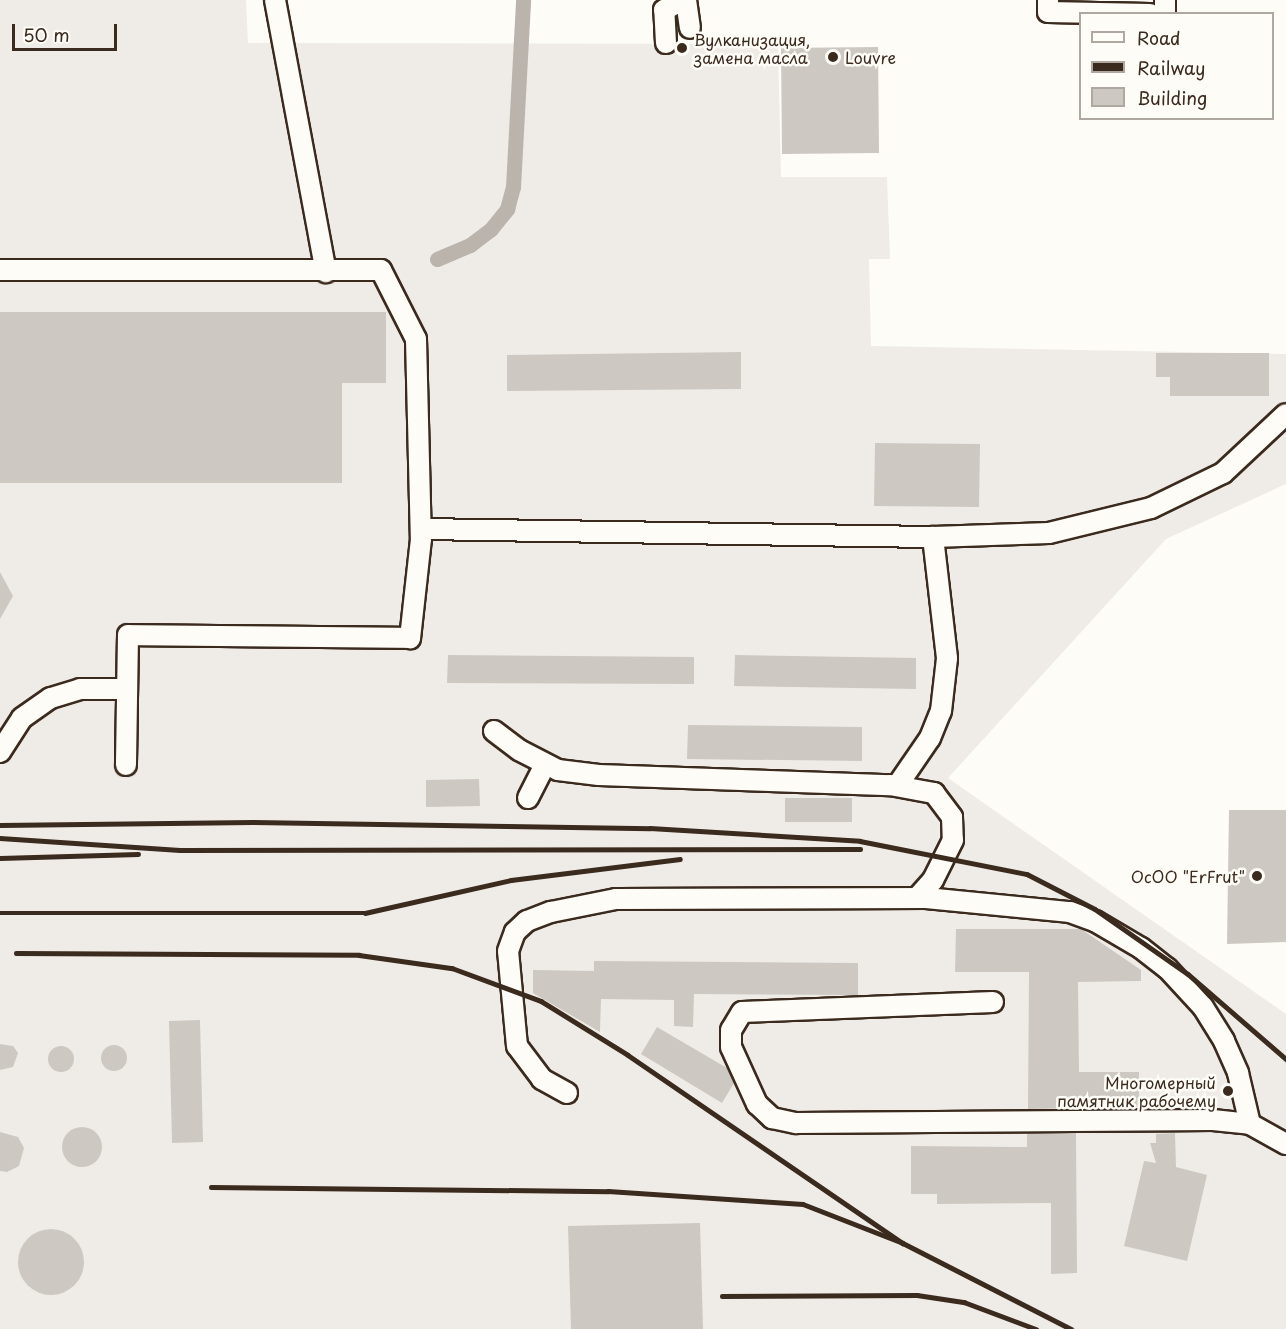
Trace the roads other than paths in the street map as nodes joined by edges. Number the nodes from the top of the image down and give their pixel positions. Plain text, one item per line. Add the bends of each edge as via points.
1 (275, 0) edge
2 (685, 0) edge
3 (1048, 0) edge
4 (1079, 13) edge
5 (690, 28) dead end
6 (666, 44) dead end
7 (0, 270) edge
8 (326, 272) junction
9 (1286, 414) edge
10 (421, 529) junction
11 (933, 537) junction
12 (126, 689) junction
13 (494, 731) dead end
14 (0, 752) edge
15 (545, 764) junction
16 (126, 765) dead end
17 (897, 786) junction
18 (528, 798) dead end
19 (917, 898) junction
20 (993, 1002) dead end
21 (567, 1094) dead end
22 (1250, 1124) junction
23 (1286, 1144) edge

1 - 8 lane
2 - 5 lane
2 - 6 lane via 664,10
3 - 4 lane via 1048,12
7 - 8 lane
8 - 10 lane via 381,270 417,339
9 - 11 lane via 1223,473 1151,508 1050,533
10 - 11 lane
10 - 12 lane via 410,638 128,635
11 - 17 lane via 947,658 941,711 930,738
12 - 14 lane via 80,689 51,698 22,718
12 - 16 lane
13 - 15 lane
15 - 17 lane via 558,770 599,776
15 - 18 lane
17 - 19 lane via 934,793 952,817 953,840 944,862
19 - 21 lane via 616,899 527,921 515,932 508,951 517,1046 542,1079
19 - 22 lane via 1070,912 1095,921 1141,948 1167,968 1203,1007 1238,1073
20 - 22 lane via 742,1012 731,1030 731,1047 757,1104 772,1118 796,1123 1213,1120
22 - 23 lane

